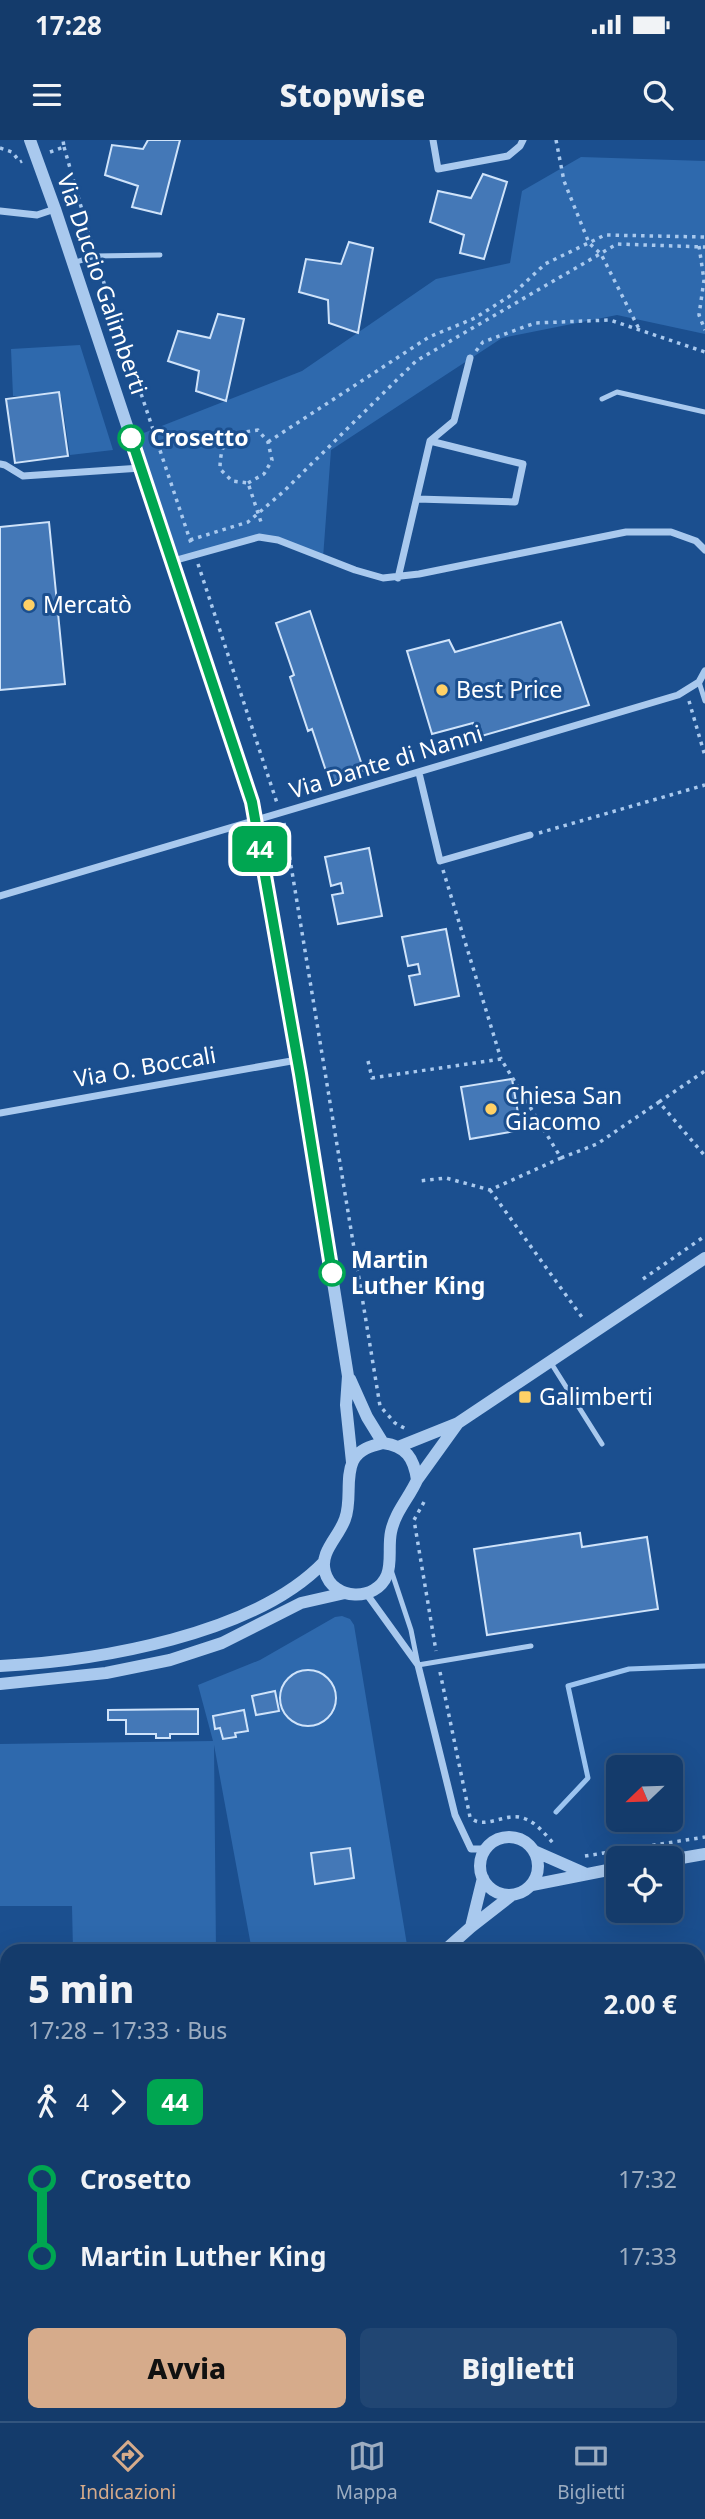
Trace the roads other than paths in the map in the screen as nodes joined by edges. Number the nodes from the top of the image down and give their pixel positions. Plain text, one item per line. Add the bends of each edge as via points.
1 (30, 140) edge
2 (433, 140) edge
3 (523, 140) edge
4 (55, 209) junction
5 (0, 211) edge
6 (160, 255) dead end
7 (73, 263) junction
8 (470, 358) road end
9 (602, 398) dead end
10 (705, 412) edge
11 (430, 441) junction
12 (0, 464) edge
13 (141, 468) junction
14 (417, 499) junction
15 (705, 550) edge
16 (173, 561) junction
17 (398, 578) junction
18 (705, 671) edge
19 (699, 682) junction
20 (705, 701) edge
21 (419, 772) junction
22 (255, 821) junction
23 (530, 835) road end
24 (0, 897) edge
25 (298, 1060) junction
26 (0, 1113) edge
27 (705, 1258) edge
28 (550, 1361) junction
29 (348, 1376) junction
30 (458, 1423) junction
31 (383, 1443) junction
32 (602, 1444) dead end
33 (398, 1447) junction
34 (352, 1462) junction
35 (417, 1480) junction
36 (324, 1562) junction
37 (389, 1564) junction
38 (366, 1593) junction
39 (345, 1594) junction
40 (531, 1646) dead end
41 (418, 1665) junction
42 (0, 1666) edge
43 (0, 1684) edge
44 (485, 1849) junction
45 (534, 1851) junction
46 (705, 1854) edge
47 (683, 1858) edge
48 (606, 1870) edge
49 (584, 1873) junction
50 (483, 1878) junction
51 (532, 1885) junction
52 (512, 1895) junction
53 (471, 1927) junction
54 (452, 1944) edge

1 - 4 street, Via Duccio Galimberti
2 - 3 street via 438,169 508,156
4 - 5 street via 37,215
4 - 7 street, Via Duccio Galimberti
6 - 7 lane via 95,256
7 - 13 street, Via Duccio Galimberti
8 - 11 street via 454,421
9 - 10 lane via 627,393
11 - 14 street
11 - 14 street via 523,464 515,502
12 - 13 street via 23,476
13 - 16 street, Via Duccio Galimberti
14 - 17 street
15 - 17 street via 696,541 671,532 626,532
16 - 17 street via 266,537 369,575
16 - 22 street, Via Duccio Galimberti
18 - 19 street, Via Dante di Nanni
19 - 20 lane
19 - 21 street, Via Dante di Nanni via 678,695
21 - 22 street, Via Dante di Nanni
21 - 23 street via 440,861
22 - 24 street, Via Dante di Nanni
22 - 25 street, Via Duccio Galimberti
25 - 26 street, Via O. Boccali
25 - 29 street, Via Duccio Galimberti
27 - 28 street
28 - 30 street
28 - 32 lane
29 - 31 street, Via Duccio Galimberti
29 - 34 street, Via Duccio Galimberti
30 - 33 street
30 - 35 street
31 - 33 street
31 - 34 street via 369,1446
33 - 35 street via 411,1457
34 - 36 street, Via Duccio Galimberti via 345,1520
35 - 37 street via 394,1520
36 - 39 street via 330,1582
36 - 42 street via 282,1594 195,1633 93,1656
37 - 38 street via 379,1585
37 - 41 lane
38 - 39 street
38 - 41 street
39 - 43 street via 301,1602 222,1643 170,1660 106,1673
40 - 41 lane
41 - 44 street via 455,1815 471,1849
44 - 45 street via 510,1837 528,1843
44 - 50 street via 480,1869
45 - 49 street
45 - 51 street via 539,1868
46 - 47 street
48 - 49 street
49 - 51 street
50 - 52 street via 495,1892
50 - 53 street
51 - 52 street
52 - 53 street
53 - 54 street

